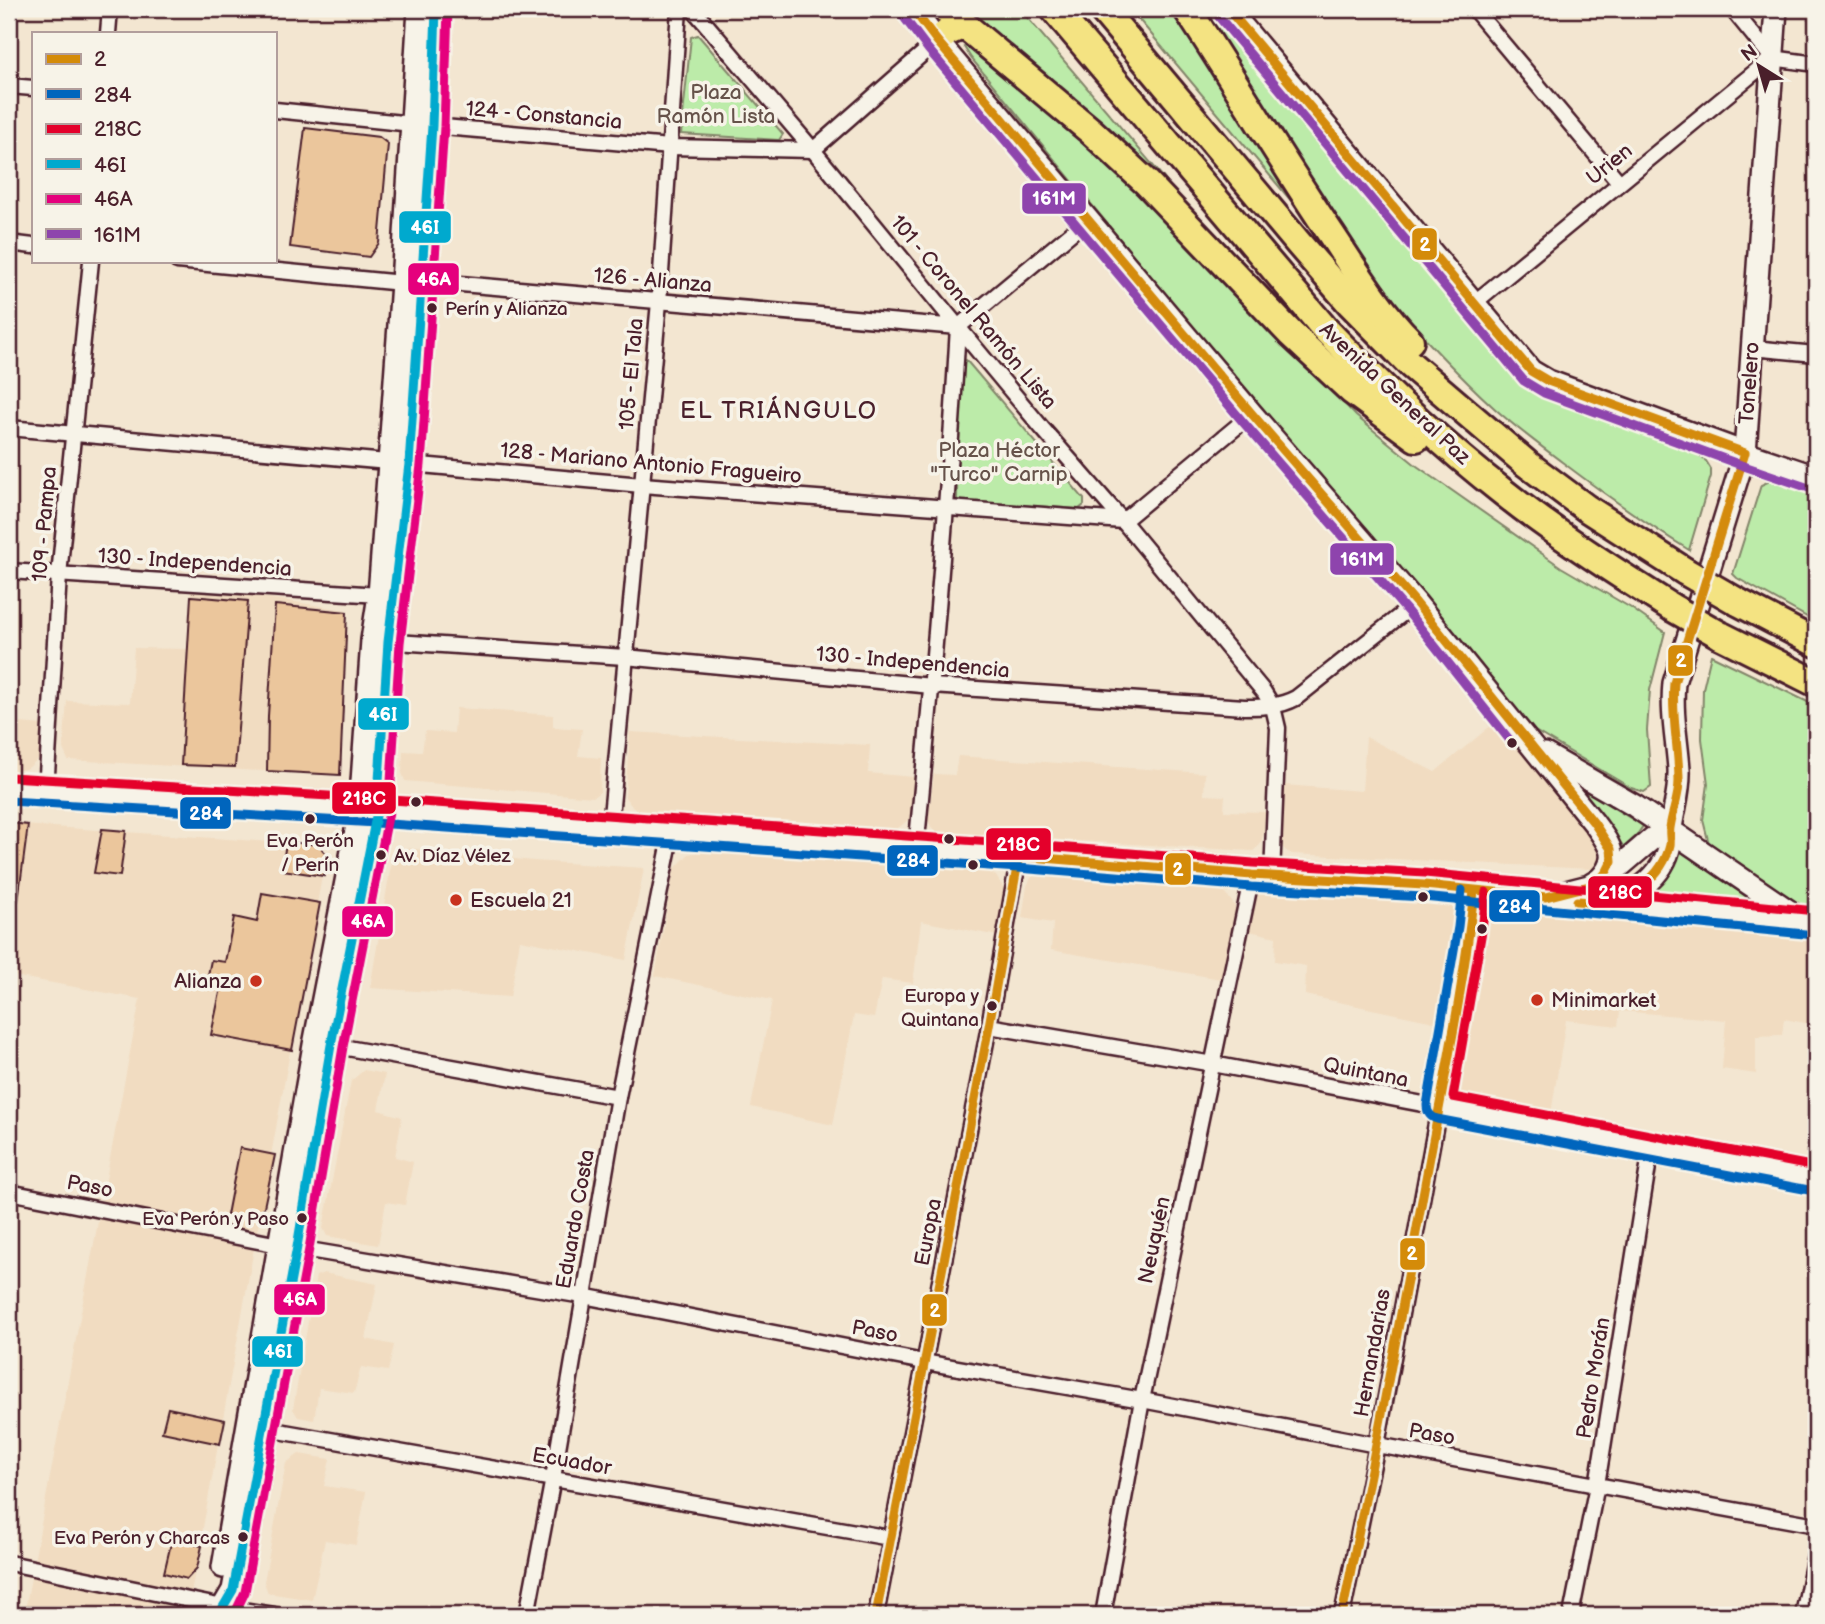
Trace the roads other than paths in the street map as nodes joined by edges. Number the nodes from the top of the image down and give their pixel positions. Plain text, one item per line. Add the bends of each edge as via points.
1 (110, 9) edge
2 (419, 9) edge
3 (436, 9) edge
4 (680, 9) edge
5 (693, 9) edge
6 (913, 9) edge
7 (1054, 9) edge
8 (1101, 9) edge
9 (1187, 9) edge
10 (1228, 9) edge
11 (1474, 9) edge
12 (1732, 9) edge
13 (1776, 9) edge
14 (954, 17) edge
15 (108, 32) edge
16 (937, 41) junction
17 (1772, 58) junction
18 (1816, 64) edge
19 (9, 86) edge
20 (32, 88) edge
21 (276, 110) edge
22 (422, 125) junction
23 (670, 146) junction
24 (813, 150) junction
25 (1619, 183) junction
26 (1088, 219) junction
27 (9, 243) edge
28 (32, 246) edge
29 (91, 262) edge
30 (187, 262) edge
31 (412, 284) junction
32 (659, 302) junction
33 (1474, 303) junction
34 (958, 327) junction
35 (1752, 348) junction
36 (1816, 354) edge
37 (1252, 414) junction
38 (9, 428) edge
39 (74, 434) junction
40 (1745, 453) junction
41 (399, 464) junction
42 (1527, 464) junction
43 (1816, 477) edge
44 (642, 485) junction
45 (1503, 492) junction
46 (947, 508) junction
47 (1123, 521) junction
48 (9, 571) edge
49 (60, 575) junction
50 (379, 595) junction
51 (1416, 603) junction
52 (380, 641) junction
53 (1816, 643) edge
54 (625, 657) junction
55 (1816, 683) edge
56 (932, 686) junction
57 (1273, 707) junction
58 (1534, 748) junction
59 (9, 789) edge
60 (46, 791) junction
61 (368, 811) junction
62 (610, 827) junction
63 (1670, 830) junction
64 (673, 832) junction
65 (916, 850) junction
66 (1019, 856) junction
67 (1262, 875) junction
68 (1599, 881) junction
69 (1474, 891) junction
70 (1546, 897) junction
71 (1598, 903) junction
72 (1811, 922) edge
73 (989, 1026) junction
74 (322, 1045) junction
75 (1213, 1065) junction
76 (618, 1097) junction
77 (1439, 1107) junction
78 (1651, 1147) junction
79 (1816, 1179) edge
80 (9, 1192) edge
81 (288, 1246) junction
82 (583, 1296) junction
83 (924, 1362) junction
84 (1142, 1400) junction
85 (255, 1426) junction
86 (1377, 1445) junction
87 (553, 1478) junction
88 (1597, 1485) junction
89 (1816, 1525) edge
90 (890, 1538) junction
91 (1816, 1549) edge
92 (9, 1563) edge
93 (222, 1611) edge
94 (274, 1615) edge
95 (527, 1615) edge
96 (876, 1615) edge
97 (1103, 1615) edge
98 (1342, 1615) edge
99 (1571, 1615) edge
100 (1803, 1615) edge

1 - 15 street
2 - 22 street
3 - 22 street
4 - 23 street, 105 - El Tala
5 - 24 street, 101 - Coronel Ramón Lista
6 - 16 street
7 - 45 highway, Avenida General Paz via 1325,330 1413,416
8 - 42 highway, Avenida General Paz via 1352,304 1411,365
9 - 42 highway via 1370,291 1403,335
10 - 33 street
11 - 25 street
12 - 17 street
13 - 17 street, Tonelero
14 - 16 highway via 948,32
14 - 45 highway via 1147,183 1352,391 1424,444
16 - 24 street
16 - 26 street
17 - 18 street
17 - 25 street, Urien
17 - 35 street, Tonelero
19 - 20 street
21 - 22 street, 124 - Constancia
22 - 23 street, 124 - Constancia
22 - 31 street
23 - 24 street, 124 - Constancia
23 - 32 street, 105 - El Tala
24 - 34 street, 101 - Coronel Ramón Lista
25 - 33 street, Urien
26 - 34 street
26 - 37 street
27 - 28 street
29 - 39 street, 109 - Pampa
30 - 31 street, 126 - Alianza
31 - 32 street, 126 - Alianza via 438,282
31 - 41 street
32 - 34 street, 126 - Alianza
32 - 44 street, 105 - El Tala
33 - 40 street via 1539,376
34 - 46 street
34 - 47 street, 101 - Coronel Ramón Lista
35 - 36 street
35 - 40 street, Tonelero
37 - 47 street
37 - 51 street
38 - 39 street, 128 - Mariano Antonio Fragueiro
39 - 41 street, 128 - Mariano Antonio Fragueiro
39 - 49 street, 109 - Pampa
40 - 43 street
40 - 63 street, Tonelero via 1674,683 1679,793
41 - 44 street, 128 - Mariano Antonio Fragueiro
41 - 50 street
41 - 52 street
42 - 53 highway, Avenida General Paz, bridge via 1686,572
44 - 46 street, 128 - Mariano Antonio Fragueiro
44 - 54 street, 105 - El Tala
45 - 55 highway, Avenida General Paz, bridge via 1671,607
46 - 47 street, 128 - Mariano Antonio Fragueiro
46 - 56 street
47 - 57 street, 101 - Coronel Ramón Lista
48 - 49 street, 130 - Independencia
49 - 50 street, 130 - Independencia
49 - 60 street, 109 - Pampa
50 - 52 street
51 - 57 street, 130 - Independencia via 1296,698
51 - 58 street
52 - 54 street, 130 - Independencia
52 - 61 street
54 - 56 street, 130 - Independencia
54 - 62 street, 105 - El Tala
56 - 57 street, 130 - Independencia
56 - 65 street
57 - 67 street, 101 - Coronel Ramón Lista via 1278,728
58 - 63 street
58 - 68 street via 1611,849 1612,861
59 - 60 street
60 - 61 street
61 - 62 street
61 - 74 street
62 - 64 street
63 - 68 street
63 - 71 street, Tonelero via 1665,859 1646,884 1633,893
63 - 72 street
64 - 65 street
64 - 76 street, Eduardo Costa
65 - 66 street
66 - 67 street
66 - 73 street, Europa
67 - 69 street
67 - 75 street, Neuquén
68 - 70 street
69 - 70 street
69 - 77 street, Hernandarias
70 - 71 street
71 - 72 street
73 - 75 street, Quintana
73 - 83 street, Europa
74 - 76 street
74 - 81 street
75 - 77 street, Quintana
75 - 84 street, Neuquén
76 - 82 street, Eduardo Costa
77 - 78 street, Quintana
77 - 86 street, Hernandarias
78 - 79 street, Quintana
78 - 88 street, Pedro Morán
80 - 81 street, Paso
81 - 82 street, Paso
81 - 85 street
82 - 83 street, Paso
82 - 87 street, Eduardo Costa
83 - 84 street, Paso
83 - 90 street, Europa
84 - 86 street, Paso
84 - 97 street, Neuquén
85 - 87 street, Ecuador
85 - 93 street via 219,1586
86 - 88 street, Paso
86 - 98 street, Hernandarias
87 - 90 street, Ecuador
87 - 95 street, Eduardo Costa
88 - 89 street, Paso
88 - 99 street, Pedro Morán
90 - 96 street, Europa
91 - 100 street
92 - 93 street
93 - 94 street

